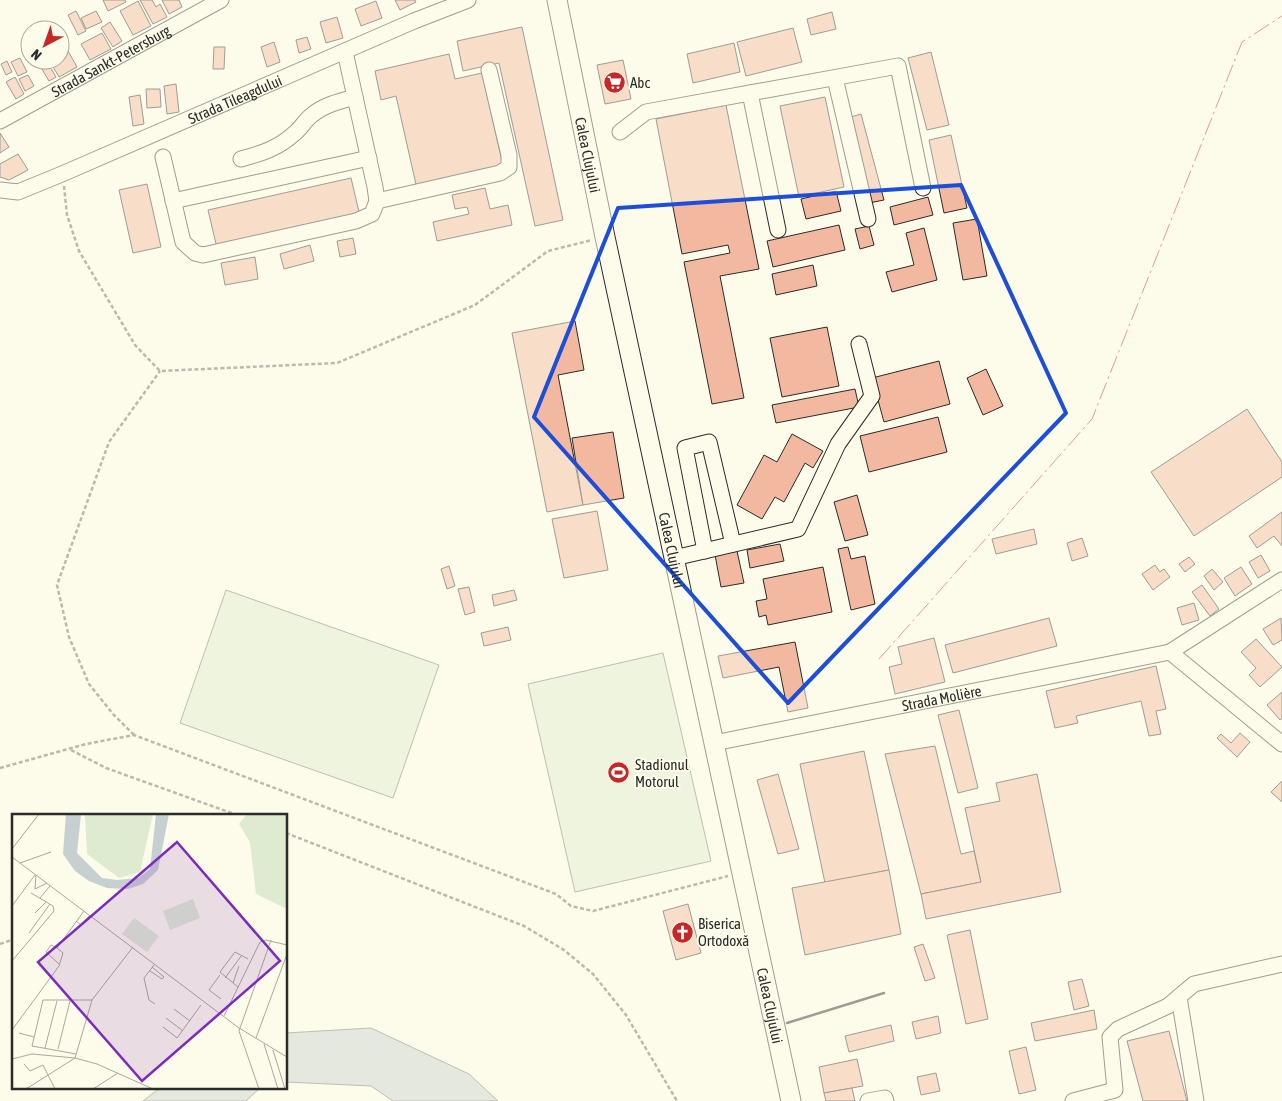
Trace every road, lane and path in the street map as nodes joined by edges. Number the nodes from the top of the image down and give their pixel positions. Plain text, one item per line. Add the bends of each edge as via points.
1 (220, 0) edge
2 (468, 0) edge
3 (557, 0) edge
4 (345, 52) junction
5 (489, 70) dead end
6 (835, 78) junction
7 (750, 93) junction
8 (355, 97) junction
9 (0, 121) edge
10 (620, 132) dead end
11 (162, 157) dead end
12 (369, 158) junction
13 (241, 159) dead end
14 (62, 174) junction
15 (923, 188) dead end
16 (0, 190) edge
17 (173, 201) junction
18 (377, 201) junction
19 (868, 220) dead end
20 (778, 230) dead end
21 (605, 237) junction
22 (859, 344) dead end
23 (160, 371) junction
24 (733, 544) junction
25 (705, 551) junction
26 (674, 558) junction
27 (1282, 580) edge
28 (1170, 652) junction
29 (134, 735) junction
30 (714, 742) junction
31 (1282, 744) edge
32 (70, 749) junction
33 (0, 768) edge
34 (234, 814) edge
35 (288, 834) edge
36 (742, 872) junction
37 (12, 940) edge
38 (0, 944) edge
39 (1282, 964) edge
40 (1179, 997) junction
41 (1118, 1096) edge
42 (677, 1101) edge
43 (791, 1101) edge
44 (868, 1101) edge
45 (886, 1101) edge
46 (1073, 1101) edge
47 (1196, 1101) edge

1 - 9 street, Strada Sankt-Petersburg
2 - 4 street, Strada Tileagdului
3 - 21 main road, Calea Clujului
4 - 8 street
4 - 14 street, Strada Tileagdului
5 - 18 street via 509,167 500,173
6 - 7 street
6 - 15 street via 898,66
6 - 19 street
7 - 10 street via 646,112
7 - 20 street
8 - 12 street
8 - 13 street via 311,115 280,145
11 - 17 street
12 - 17 street
12 - 18 street
14 - 16 street, Strada Tileagdului via 18,192
14 - 23 path via 67,215 79,251 135,345
17 - 18 street via 183,242 195,253 203,255 356,221 372,214
21 - 23 path via 548,251 475,305 337,363
21 - 26 main road, Calea Clujului
22 - 24 street via 872,396 838,444 798,529
23 - 29 path via 109,442 57,585 70,637 89,684 112,714
24 - 25 street
24 - 25 street via 709,442 685,448
25 - 26 street
26 - 30 main road, Calea Clujului
27 - 28 street, Strada Molière
28 - 30 street, Strada Molière
28 - 31 street
29 - 32 path
29 - 36 path via 556,894 571,906 593,911
30 - 36 main road, Calea Clujului
32 - 33 path
32 - 34 path via 106,768
35 - 42 path via 524,926 564,950 593,974 626,1015
36 - 43 main road, Calea Clujului
37 - 38 path
39 - 40 street via 1194,984
40 - 41 street via 1168,1006 1118,1029 1110,1037
40 - 47 street
41 - 46 street
44 - 45 street via 885,1098

